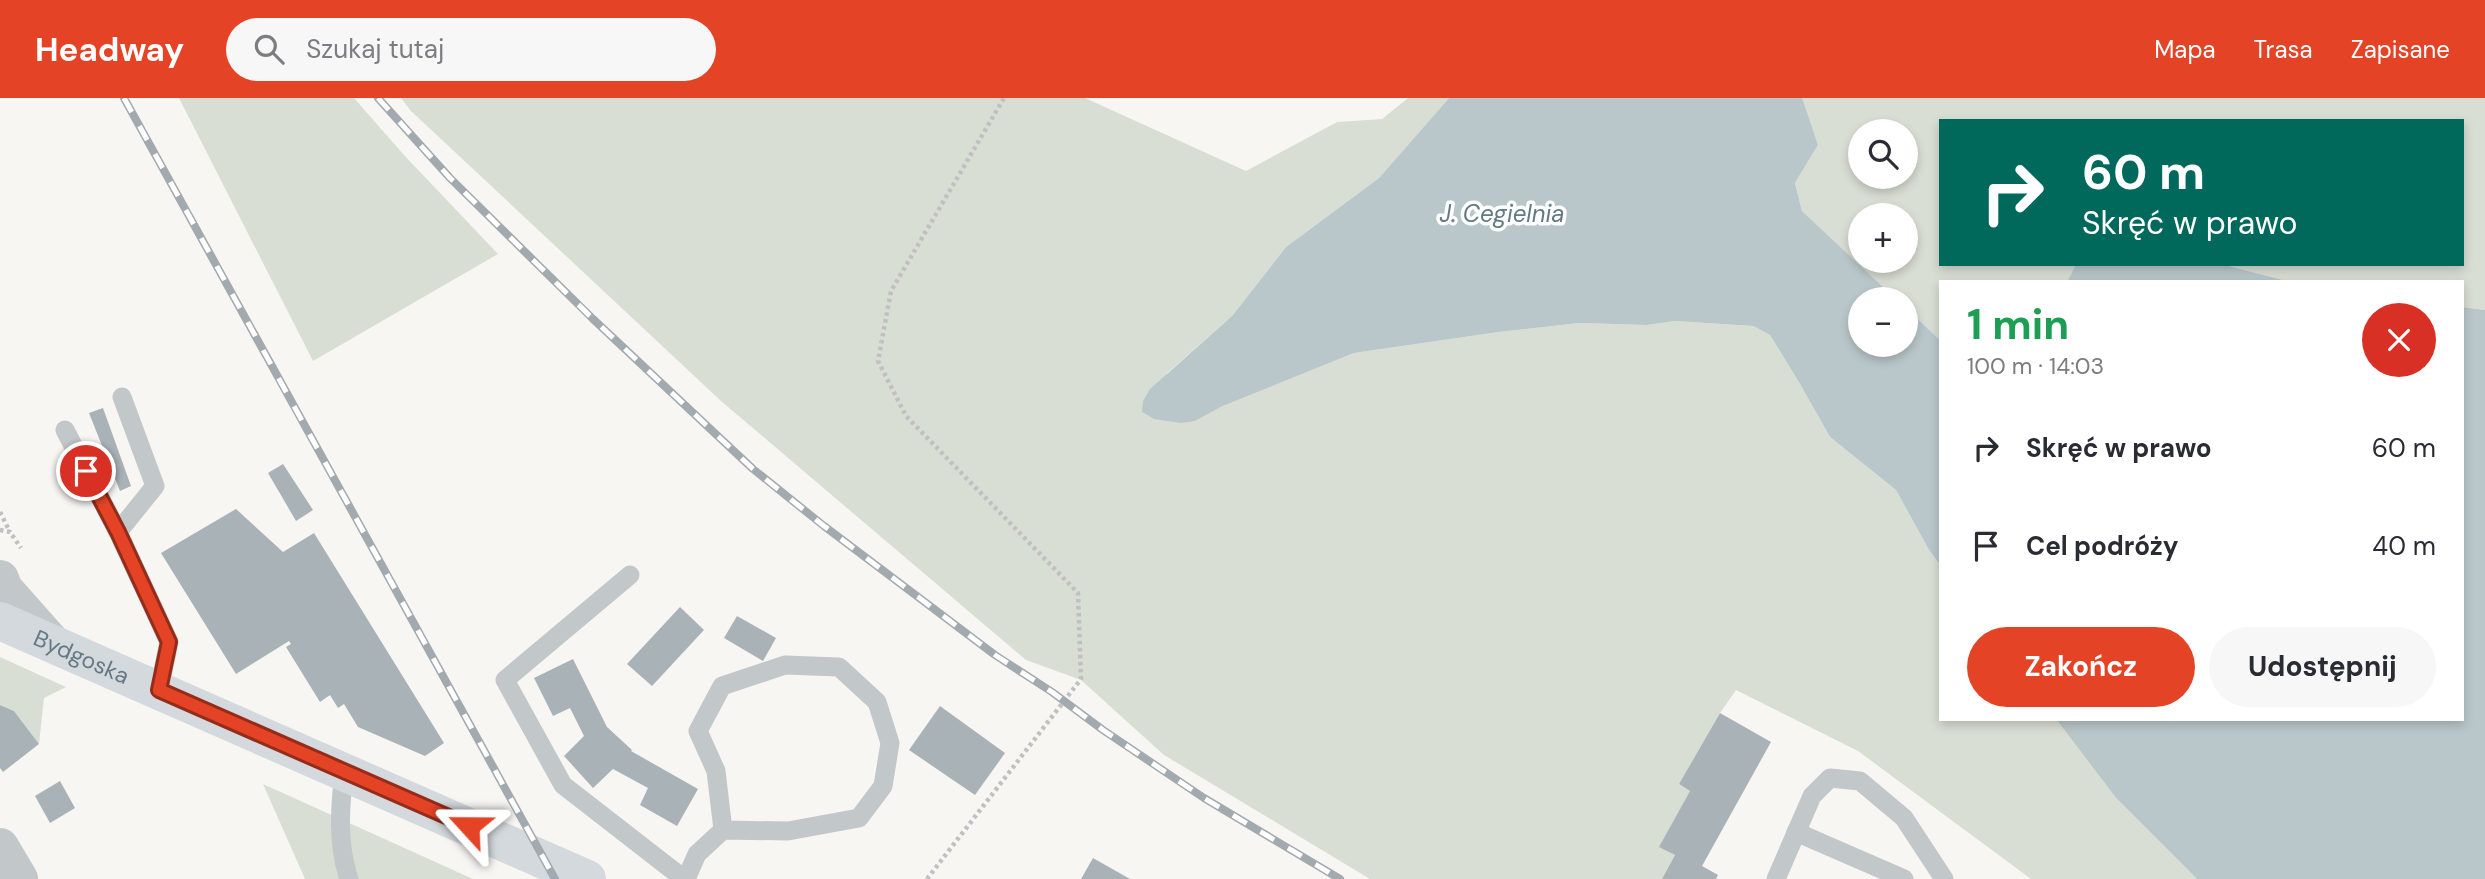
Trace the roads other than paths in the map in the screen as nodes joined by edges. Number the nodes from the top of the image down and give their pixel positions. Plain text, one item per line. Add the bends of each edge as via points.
1 (122, 397) dead end
2 (65, 430) dead end
3 (118, 532) junction
4 (631, 575) dead end
5 (0, 579) edge
6 (0, 621) edge
7 (51, 642) junction
8 (159, 690) junction
9 (344, 772) junction
10 (723, 830) junction
11 (1796, 832) junction
12 (0, 847) edge
13 (19, 879) edge
14 (349, 879) edge
15 (587, 879) edge
16 (685, 879) edge
17 (1776, 879) edge
18 (1904, 879) edge
19 (1944, 879) edge

1 - 3 lane via 155,486
2 - 3 lane
3 - 8 lane via 169,642
4 - 16 lane via 505,680 563,785
5 - 7 street
6 - 7 street, Bydgoska
7 - 8 street, Bydgoska
8 - 9 street, Bydgoska
9 - 14 lane via 342,859
9 - 15 street, Bydgoska
10 - 10 lane via 788,831 859,818 883,786 890,743 877,702 839,667 785,665 722,686 698,731 716,771
10 - 16 lane via 696,854
11 - 17 lane
11 - 18 lane
11 - 19 lane via 1812,796 1830,779 1860,781 1903,818
12 - 13 street

